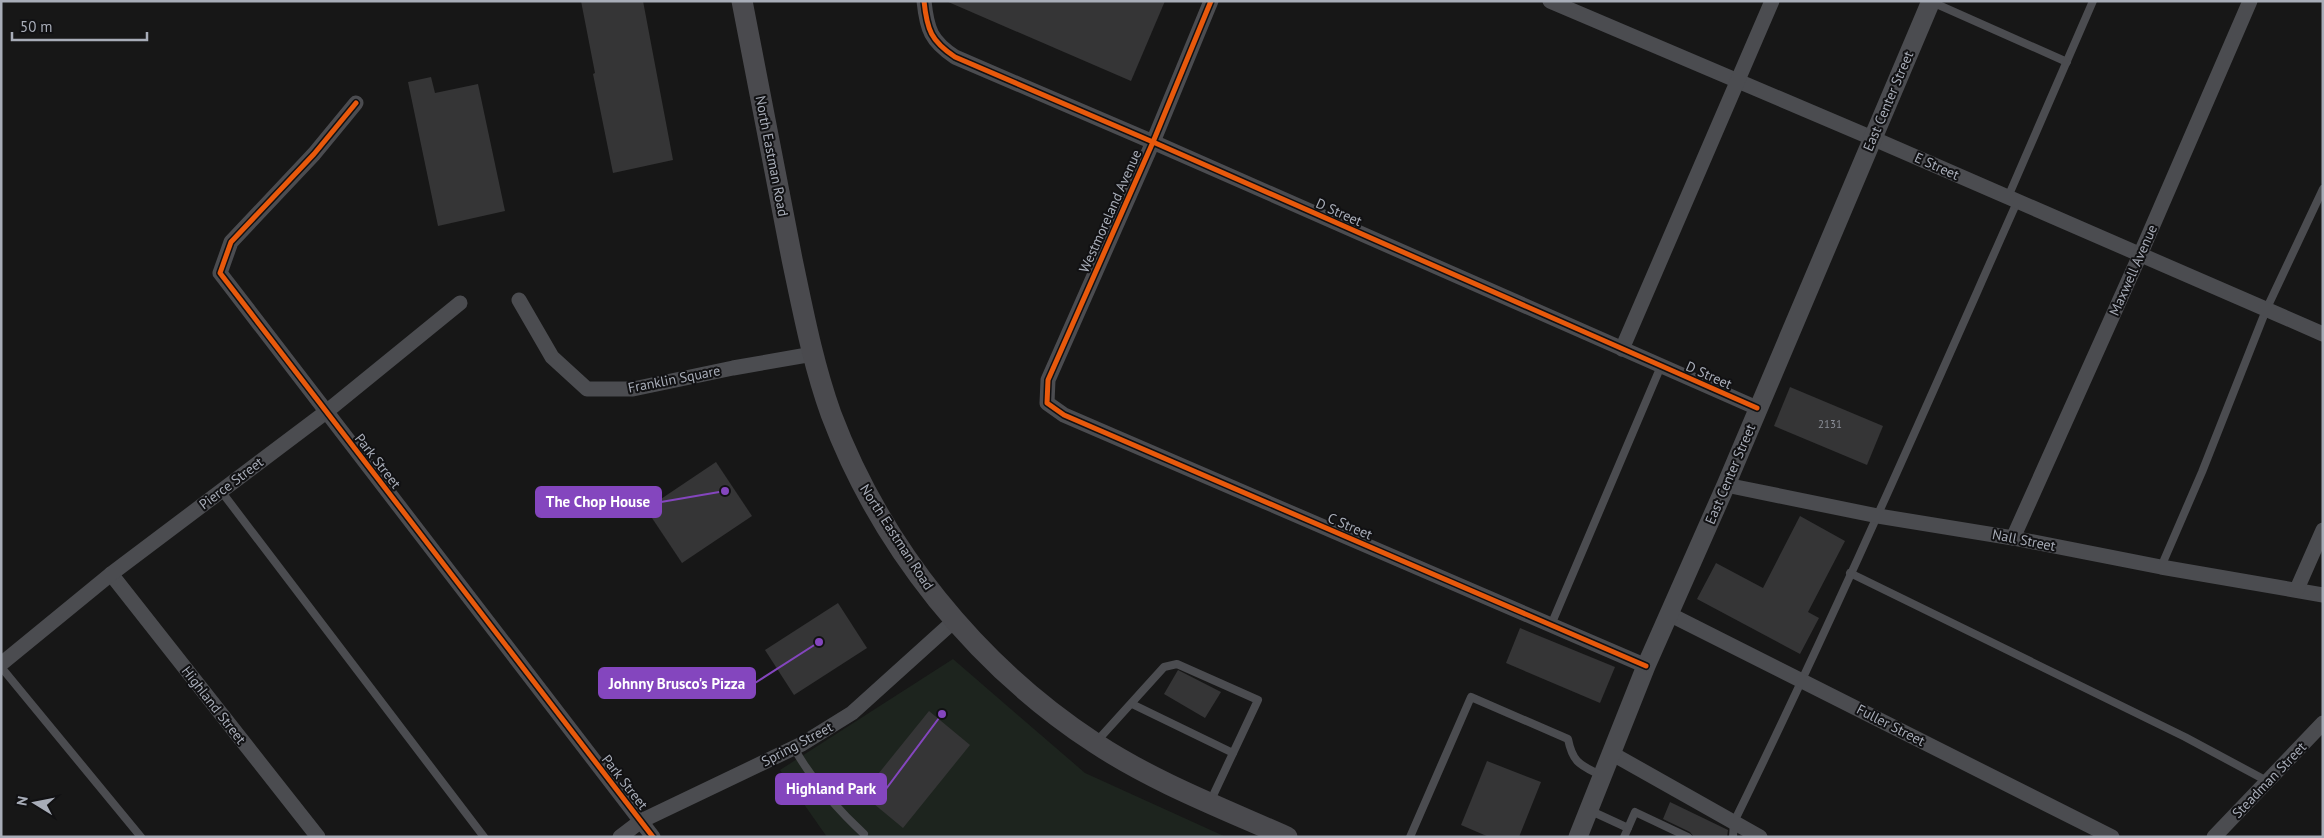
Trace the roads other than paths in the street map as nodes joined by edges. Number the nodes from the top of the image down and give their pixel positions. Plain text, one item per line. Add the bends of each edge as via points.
1 (742, 1) edge
2 (924, 1) edge
3 (1211, 1) edge
4 (1550, 1) edge
5 (1772, 1) edge
6 (1931, 1) edge
7 (2093, 1) edge
8 (2250, 1) edge
9 (2067, 62) junction
10 (1738, 81) junction
11 (356, 103) dead end
12 (1872, 138) junction
13 (1153, 142) junction
14 (2323, 189) edge
15 (2013, 200) junction
16 (2140, 255) junction
17 (519, 300) dead end
18 (460, 303) dead end
19 (2266, 310) junction
20 (2323, 334) edge
21 (1622, 349) junction
22 (813, 354) junction
23 (1661, 366) junction
24 (1047, 403) joint
25 (1757, 408) junction
26 (326, 412) junction
27 (1726, 485) junction
28 (221, 491) junction
29 (1878, 516) junction
30 (2323, 530) edge
31 (2013, 538) junction
32 (2161, 567) junction
33 (1850, 573) junction
34 (111, 574) junction
35 (2297, 589) junction
36 (2323, 595) edge
37 (1669, 614) junction
38 (954, 621) junction
39 (1551, 625) junction
40 (1, 665) edge
41 (1646, 666) junction
42 (1802, 680) junction
43 (1132, 704) junction
44 (2323, 724) edge
45 (1095, 743) junction
46 (794, 748) junction
47 (1233, 753) junction
48 (1612, 753) junction
49 (1602, 776) junction
50 (2267, 781) junction
51 (1210, 802) junction
52 (1589, 810) junction
53 (641, 821) junction
54 (1628, 828) junction
55 (1734, 829) edge
56 (864, 834) dead end
57 (141, 837) edge
58 (318, 837) edge
59 (484, 837) edge
60 (620, 837) edge
61 (653, 837) edge
62 (1287, 837) edge
63 (1410, 837) edge
64 (1578, 837) edge
65 (1624, 837) edge
66 (1688, 837) edge
67 (1760, 837) edge
68 (2112, 837) edge
69 (2214, 837) edge

1 - 22 main road, North Eastman Road
2 - 13 street, D Street via 926,20 936,44 955,57
3 - 13 street, Westmoreland Avenue
4 - 10 street, E Street
5 - 10 street
6 - 9 lane
6 - 12 street, East Center Street
7 - 9 lane
8 - 16 street, Maxwell Avenue
9 - 15 lane
10 - 12 street, E Street
10 - 21 street
11 - 26 street, Park Street via 314,154 231,242 220,273
12 - 15 street, E Street
12 - 25 street, East Center Street
13 - 21 street, D Street
13 - 24 street, Westmoreland Avenue via 1048,380
14 - 19 lane
15 - 16 street, E Street
15 - 29 lane
16 - 19 street, E Street
16 - 31 street, Maxwell Avenue
17 - 22 street, Franklin Square via 552,357 587,389 632,389
18 - 26 street, Pierce Street
19 - 20 street, E Street
19 - 32 lane
21 - 23 street, D Street
22 - 38 main road, North Eastman Road via 831,414 870,499 911,564
23 - 25 street, D Street
23 - 39 lane
24 - 39 street, C Street via 1073,419
25 - 27 street, East Center Street
26 - 28 street, Pierce Street
26 - 53 street, Park Street
27 - 29 street, Nall Street
27 - 37 street, East Center Street
28 - 34 street, Pierce Street
28 - 59 lane
29 - 31 street, Nall Street
29 - 33 lane
30 - 35 street
31 - 32 street, Nall Street
32 - 35 street, Nall Street
33 - 42 lane
33 - 50 lane via 2185,737
34 - 40 street, Pierce Street
34 - 58 street, Highland Street
35 - 36 street, Nall Street
37 - 41 street, East Center Street
37 - 42 street, Fuller Street
38 - 45 main road, North Eastman Road via 1011,678
38 - 46 street, Spring Street via 852,713
39 - 41 street, C Street
40 - 57 lane
41 - 48 street, East Center Street
42 - 55 lane
42 - 68 street, Fuller Street
43 - 45 lane
43 - 47 lane
43 - 47 lane via 1164,667 1177,664 1258,700
44 - 50 street, Steadman Street
45 - 51 main road, North Eastman Road via 1142,770
46 - 53 street, Spring Street
46 - 56 lane via 815,780
47 - 51 lane
48 - 49 street, East Center Street
48 - 55 street
49 - 52 street, East Center Street
49 - 63 lane via 1575,762 1568,739 1471,697
50 - 69 street, Steadman Street
51 - 62 main road, North Eastman Road
52 - 54 lane
52 - 64 street, East Center Street
53 - 60 street, Spring Street
53 - 61 street, Park Street
54 - 65 lane
54 - 66 lane via 1635,812
55 - 67 street

